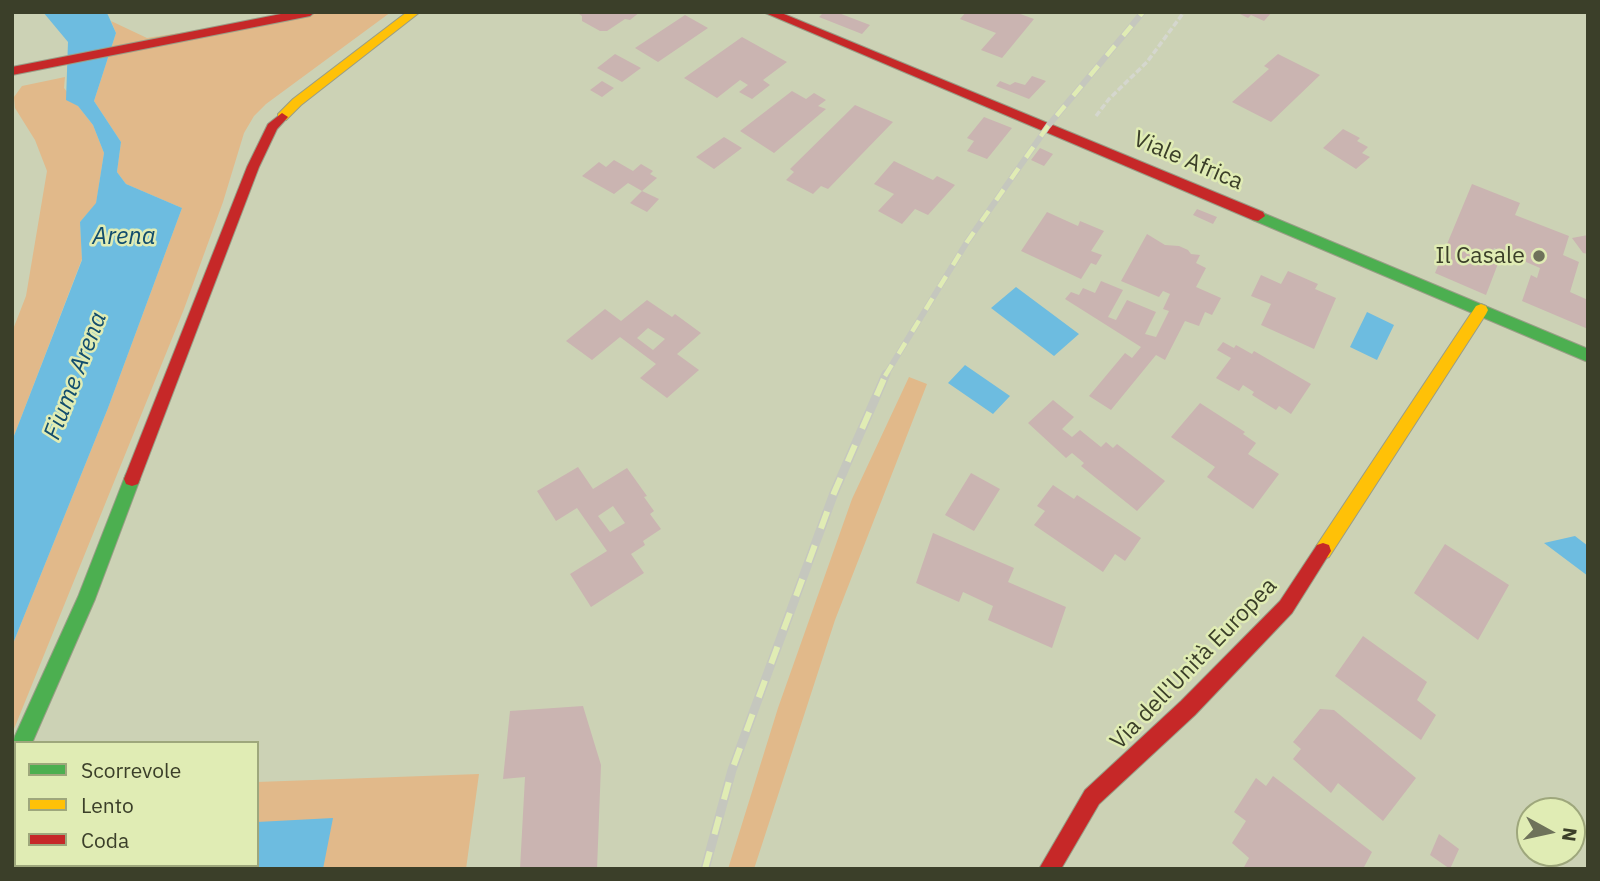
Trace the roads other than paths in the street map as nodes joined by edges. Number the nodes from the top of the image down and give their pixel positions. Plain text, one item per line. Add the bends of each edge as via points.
1 (310, 12) edge
2 (415, 12) edge
3 (768, 12) edge
4 (12, 71) edge
5 (1481, 310) junction
6 (1588, 356) edge
7 (23, 741) edge
8 (1049, 869) edge

1 - 4 street
2 - 7 street via 297,102 272,127 86,598
3 - 5 street, Viale Africa
5 - 6 street, Viale Africa
5 - 8 street, Via dell'Unità Europea via 1286,607 1188,708 1092,797

